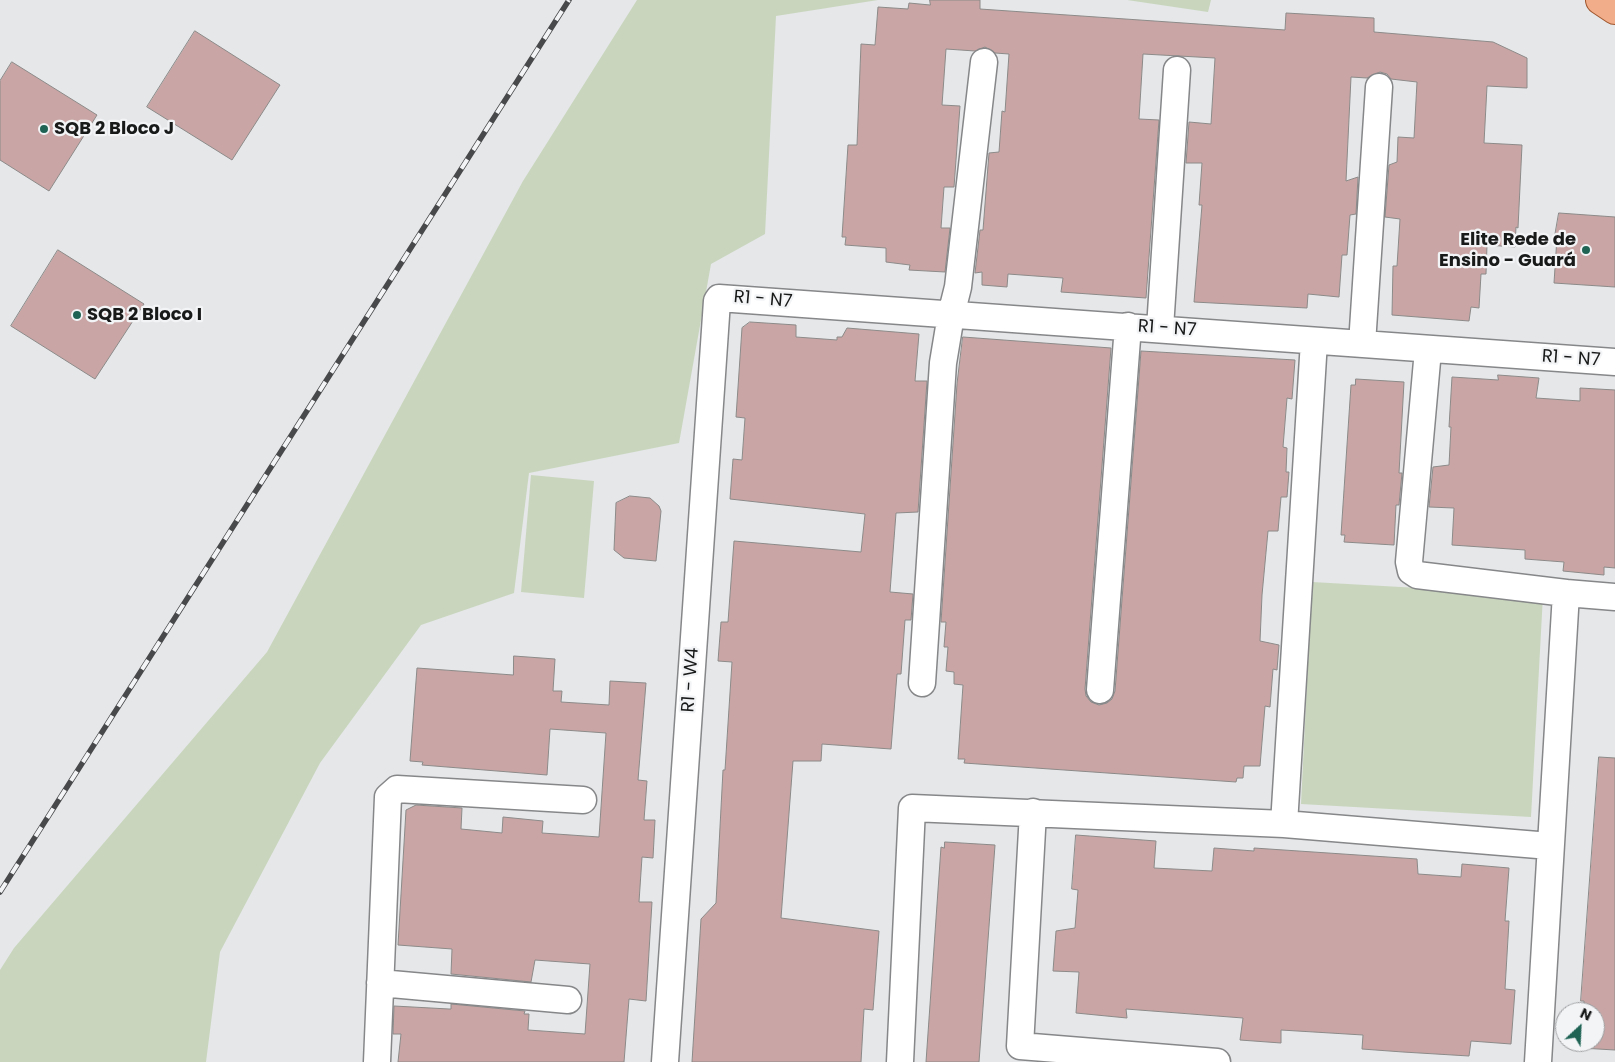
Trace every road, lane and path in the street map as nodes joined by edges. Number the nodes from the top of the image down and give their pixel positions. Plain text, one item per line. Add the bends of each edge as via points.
1 (1600, 0) edge
2 (1615, 10) edge
3 (984, 62) dead end
4 (1177, 70) dead end
5 (1379, 87) dead end
6 (719, 298) joint
7 (951, 314) junction
8 (1128, 326) junction
9 (1160, 328) junction
10 (1314, 341) junction
11 (1362, 344) junction
12 (1428, 350) junction
13 (1615, 362) edge
14 (1566, 593) junction
15 (1615, 597) edge
16 (922, 683) dead end
17 (1100, 690) dead end
18 (582, 800) dead end
19 (1033, 812) junction
20 (1284, 824) junction
21 (1550, 846) junction
22 (380, 983) junction
23 (568, 1000) dead end
24 (1020, 1054) edge
25 (376, 1062) edge
26 (665, 1062) edge
27 (900, 1062) edge
28 (1217, 1062) edge
29 (1538, 1062) edge

1 - 2 main road
3 - 7 street via 958,287
4 - 9 street
5 - 11 street
6 - 7 street, R1 - N7
6 - 26 street, R1 - W4
7 - 8 street, R1 - N7
7 - 16 street via 943,363
8 - 9 street, R1 - N7
8 - 17 street
9 - 10 street, R1 - N7
10 - 11 street, R1 - N7
10 - 20 street
11 - 12 street, R1 - N7
12 - 13 street, R1 - N7
12 - 14 street via 1411,571 1417,575
14 - 15 street
14 - 21 street
18 - 22 street via 397,789 392,792 388,797
19 - 20 street
19 - 24 street
19 - 27 street via 912,808
20 - 21 street
21 - 29 street
22 - 23 street
22 - 25 street
24 - 28 street

